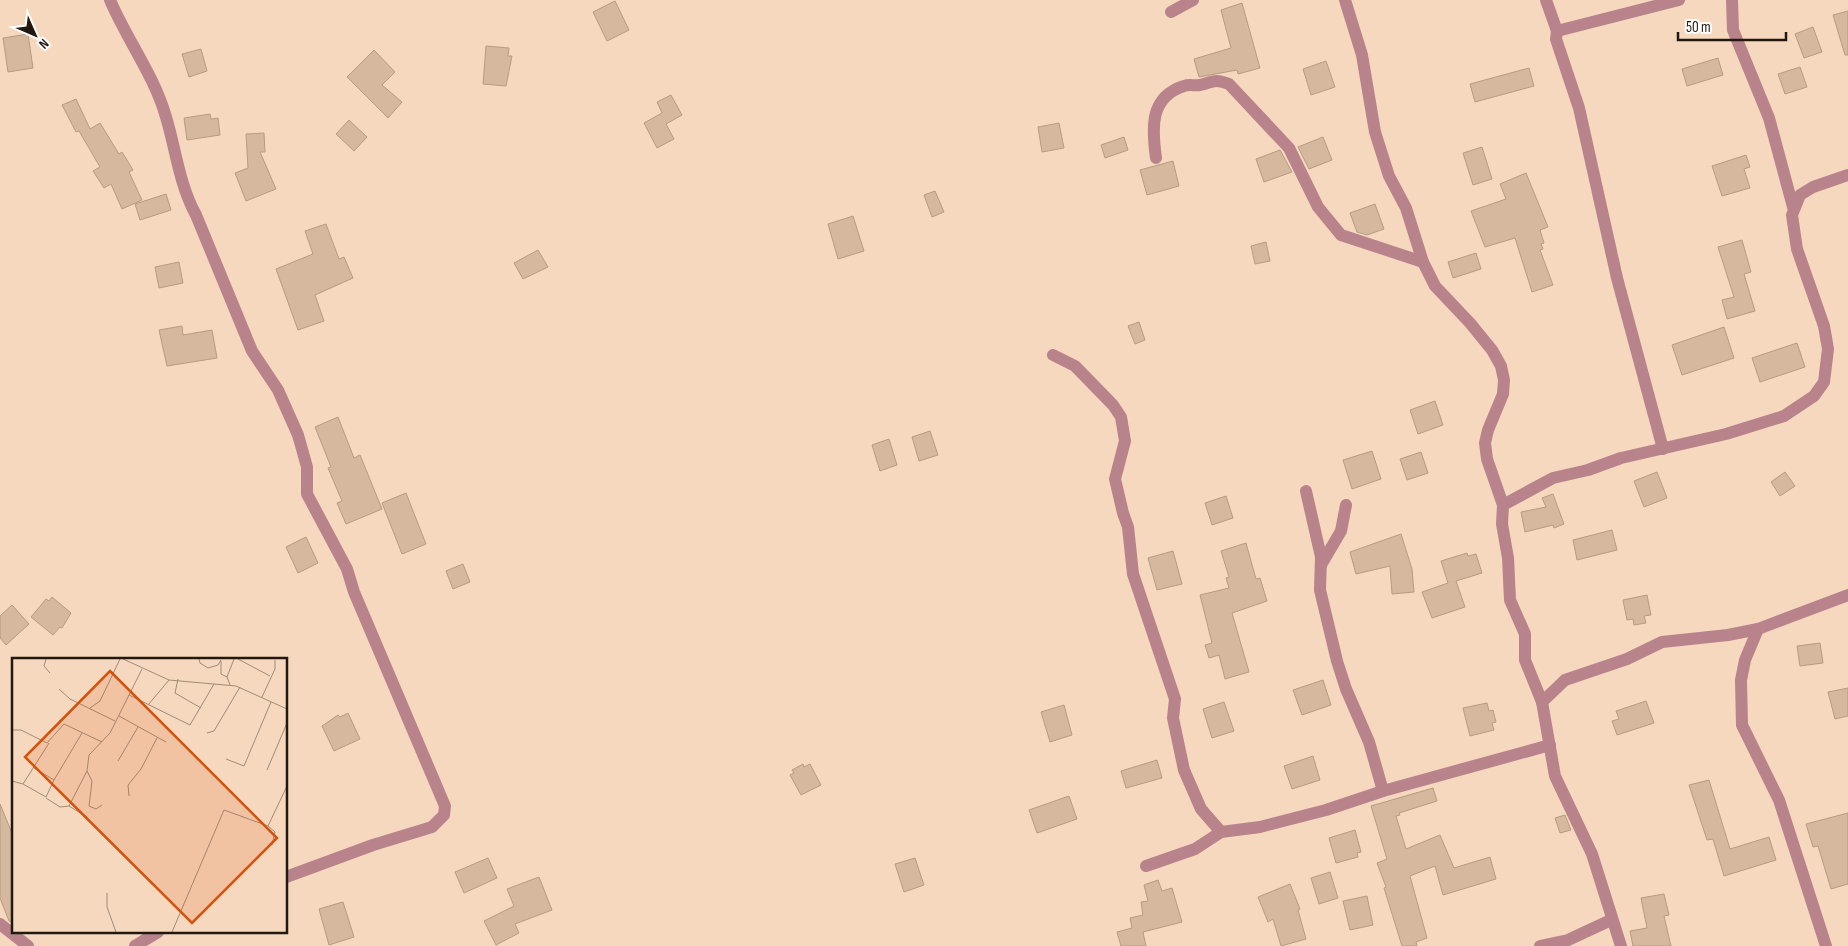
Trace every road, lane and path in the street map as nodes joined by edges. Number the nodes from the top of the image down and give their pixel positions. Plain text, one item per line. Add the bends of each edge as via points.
1 (110, 0) edge
2 (1193, 0) edge
3 (1345, 0) edge
4 (1546, 0) edge
5 (1680, 0) edge
6 (1732, 0) edge
7 (1171, 12) dead end
8 (1557, 31) junction
9 (1156, 158) dead end
10 (1848, 175) edge
11 (1793, 207) junction
12 (1423, 262) junction
13 (1052, 355) dead end
14 (1663, 449) junction
15 (1306, 491) dead end
16 (1504, 504) junction
17 (1346, 505) dead end
18 (1321, 565) junction
19 (1848, 595) edge
20 (1758, 629) junction
21 (1542, 702) junction
22 (1550, 745) junction
23 (1383, 791) junction
24 (1221, 832) junction
25 (1146, 866) dead end
26 (288, 876) edge
27 (1611, 920) junction
28 (0, 924) edge
29 (12, 933) edge
30 (13, 934) edge
31 (155, 934) edge
32 (28, 946) edge
33 (135, 946) edge
34 (1540, 946) edge
35 (1621, 946) edge
36 (1826, 946) edge

1 - 26 street via 161,104 186,197 199,220 252,351 278,390 298,435 307,467 307,494 347,569 445,806 444,815 432,827 373,844
2 - 7 street
3 - 12 street via 1362,55 1375,132 1389,176 1406,208
4 - 8 street
5 - 8 street
6 - 11 street via 1734,30 1769,118
8 - 14 street via 1556,39 1579,108 1617,278
9 - 12 street via 1152,129 1156,110 1164,100 1186,85 1220,81 1229,84 1289,148 1318,207 1341,234
10 - 11 street via 1800,195
11 - 14 street via 1797,250 1826,337 1828,364 1824,382 1814,396 1784,416
12 - 16 street via 1435,286 1492,350 1500,366 1503,394 1485,443 1487,459
13 - 24 street via 1075,366 1121,417 1125,441 1115,479 1128,526 1133,574 1175,699 1173,718 1184,770 1201,809
14 - 16 street via 1553,478
15 - 18 street
16 - 21 street via 1502,524 1510,600 1523,625 1528,670
17 - 18 street via 1341,530
18 - 23 street via 1320,590 1337,661
19 - 20 street
20 - 21 street via 1662,642 1627,659 1565,680
20 - 36 street via 1745,660 1741,680 1742,725 1779,800
21 - 22 street
22 - 23 street
22 - 27 street via 1555,776 1592,854
23 - 24 street via 1326,810
24 - 25 street via 1195,849
27 - 34 street via 1568,940
27 - 35 street
28 - 29 street
30 - 32 street
31 - 33 street

